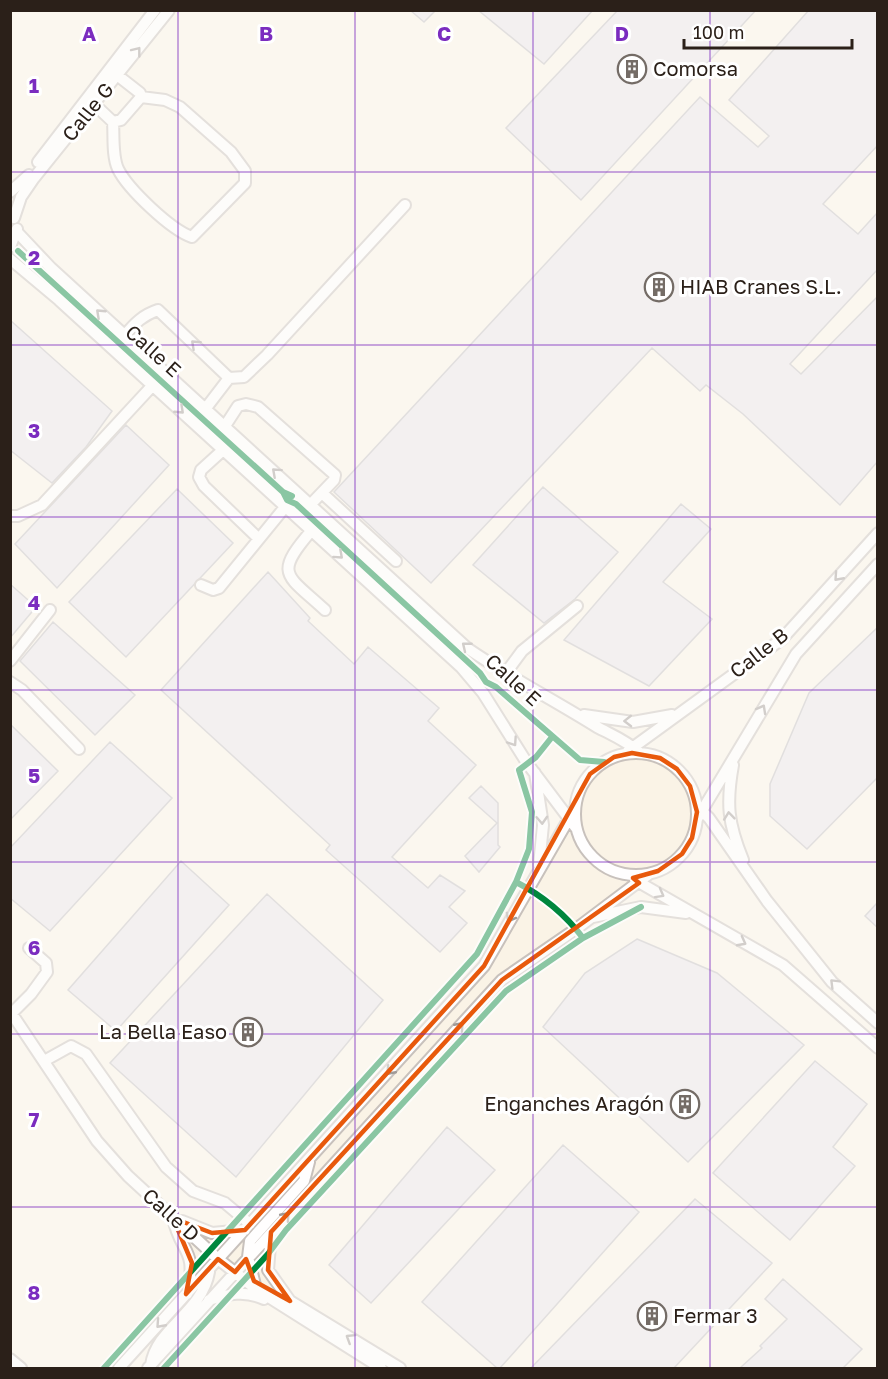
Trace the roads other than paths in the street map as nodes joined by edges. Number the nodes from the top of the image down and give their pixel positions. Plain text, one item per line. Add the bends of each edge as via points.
1 (155, 10) edge
2 (169, 10) edge
3 (117, 75) junction
4 (141, 97) junction
5 (94, 104) junction
6 (113, 123) junction
7 (10, 192) edge
8 (405, 205) dead end
9 (12, 215) edge
10 (17, 232) junction
11 (10, 247) edge
12 (10, 259) edge
13 (124, 335) junction
14 (229, 378) junction
15 (153, 385) junction
16 (206, 408) junction
17 (225, 426) junction
18 (223, 450) junction
19 (322, 493) junction
20 (311, 504) junction
21 (285, 507) junction
22 (10, 516) edge
23 (312, 530) junction
24 (878, 533) edge
25 (258, 538) junction
26 (878, 564) edge
27 (384, 572) junction
28 (201, 585) dead end
29 (577, 606) dead end
30 (50, 610) dead end
31 (325, 610) dead end
32 (10, 661) edge
33 (505, 674) junction
34 (10, 682) edge
35 (675, 714) junction
36 (581, 715) junction
37 (79, 749) dead end
38 (632, 751) junction
39 (734, 760) junction
40 (534, 773) junction
41 (575, 808) junction
42 (699, 812) junction
43 (567, 817) junction
44 (576, 828) junction
45 (538, 867) junction
46 (745, 869) junction
47 (628, 874) junction
48 (649, 874) junction
49 (639, 883) junction
50 (691, 914) junction
51 (592, 917) junction
52 (30, 948) dead end
53 (11, 1012) edge
54 (878, 1023) edge
55 (878, 1048) edge
56 (44, 1061) junction
57 (310, 1159) junction
58 (173, 1218) junction
59 (248, 1227) junction
60 (271, 1232) junction
61 (205, 1247) junction
62 (248, 1257) junction
63 (218, 1259) junction
64 (209, 1270) junction
65 (235, 1272) junction
66 (255, 1285) junction
67 (186, 1294) junction
68 (209, 1300) junction
69 (290, 1301) junction
70 (279, 1305) junction
71 (10, 1359) edge
72 (149, 1367) edge
73 (21, 1368) edge
74 (120, 1368) edge
75 (381, 1368) edge
76 (400, 1368) edge

1 - 7 street, Calle G via 28,176
3 -> 2 street, Calle G
3 - 4 street
3 - 5 street, Calle G
4 - 6 street via 121,120
4 - 6 street via 165,100 180,107 231,152 245,171 245,183 192,237 179,232 133,189 117,168
5 - 6 street
5 - 9 street, Calle G via 26,189
8 - 14 street via 267,355 244,377
9 - 10 street
10 - 11 street
13 -> 10 street, Calle E
12 - 15 street, Calle E
14 -> 13 street via 158,310 135,323
13 - 16 street, Calle E
14 - 16 street
15 -> 18 street, Calle E
15 - 22 street via 42,505
16 - 17 street, Calle E
17 - 19 street via 238,406 258,407 335,475
20 -> 17 street, Calle E
18 - 21 street, Calle E
18 - 25 street via 201,470 199,477
19 - 20 street
19 - 27 street via 399,559
20 - 27 street, Calle E
21 - 23 street, Calle E
21 - 25 street
23 - 31 street via 288,559 287,569 293,581
23 -> 40 street, Calle E via 467,673
24 -> 35 street, Calle B via 782,639
25 - 28 street via 219,588
39 -> 26 street, Calle B via 796,654
33 -> 27 street, Calle E via 467,648
29 - 33 street via 522,651
30 - 32 street
33 - 36 street, Calle E
34 - 37 street
35 -> 36 street, Calle E via 633,722
35 - 38 street, Calle B
36 - 38 street, Calle E
38 - 41 street via 604,762 590,774
38 - 42 street via 660,758 677,769 690,786
39 - 42 street, Calle B
46 -> 39 street, Calle B via 729,818
40 - 43 street, Calle E
40 -> 45 street via 543,825
41 - 43 street
41 - 44 street
42 - 46 street
42 - 48 street via 692,838 682,854
43 - 44 street, Calle E
43 - 45 street
44 - 47 street via 591,855 608,868
45 -> 57 street via 484,966
54 -> 46 street via 832,982
47 - 48 street
47 - 49 street
48 - 49 street
49 -> 50 street
49 - 51 street
50 - 51 street via 641,907
50 -> 55 street via 792,971
60 -> 51 street via 502,980
52 - 53 street via 46,963 47,972
53 - 56 street, Calle D
56 - 58 street, Calle D via 97,1141
56 - 59 street via 71,1046 86,1054 166,1167 193,1191 225,1203
57 - 59 street
57 - 62 street via 304,1181 250,1241
58 - 59 street via 212,1233
58 - 61 street, Calle D
58 - 67 street via 192,1263
59 - 63 street
60 - 62 street
60 - 69 street via 268,1270
61 - 63 street, Calle D
61 - 64 street
62 - 65 street
62 - 66 street
63 - 64 street
63 - 65 street, Calle D
64 - 67 street
64 - 72 street via 206,1287 194,1306 153,1350
65 - 66 street, Calle D
65 - 68 street
66 - 69 street
66 - 70 street, Calle D
67 -> 74 street
68 - 70 street via 237,1293 253,1294
68 - 72 street
76 -> 69 street
70 - 75 street, Calle D
71 - 73 street

